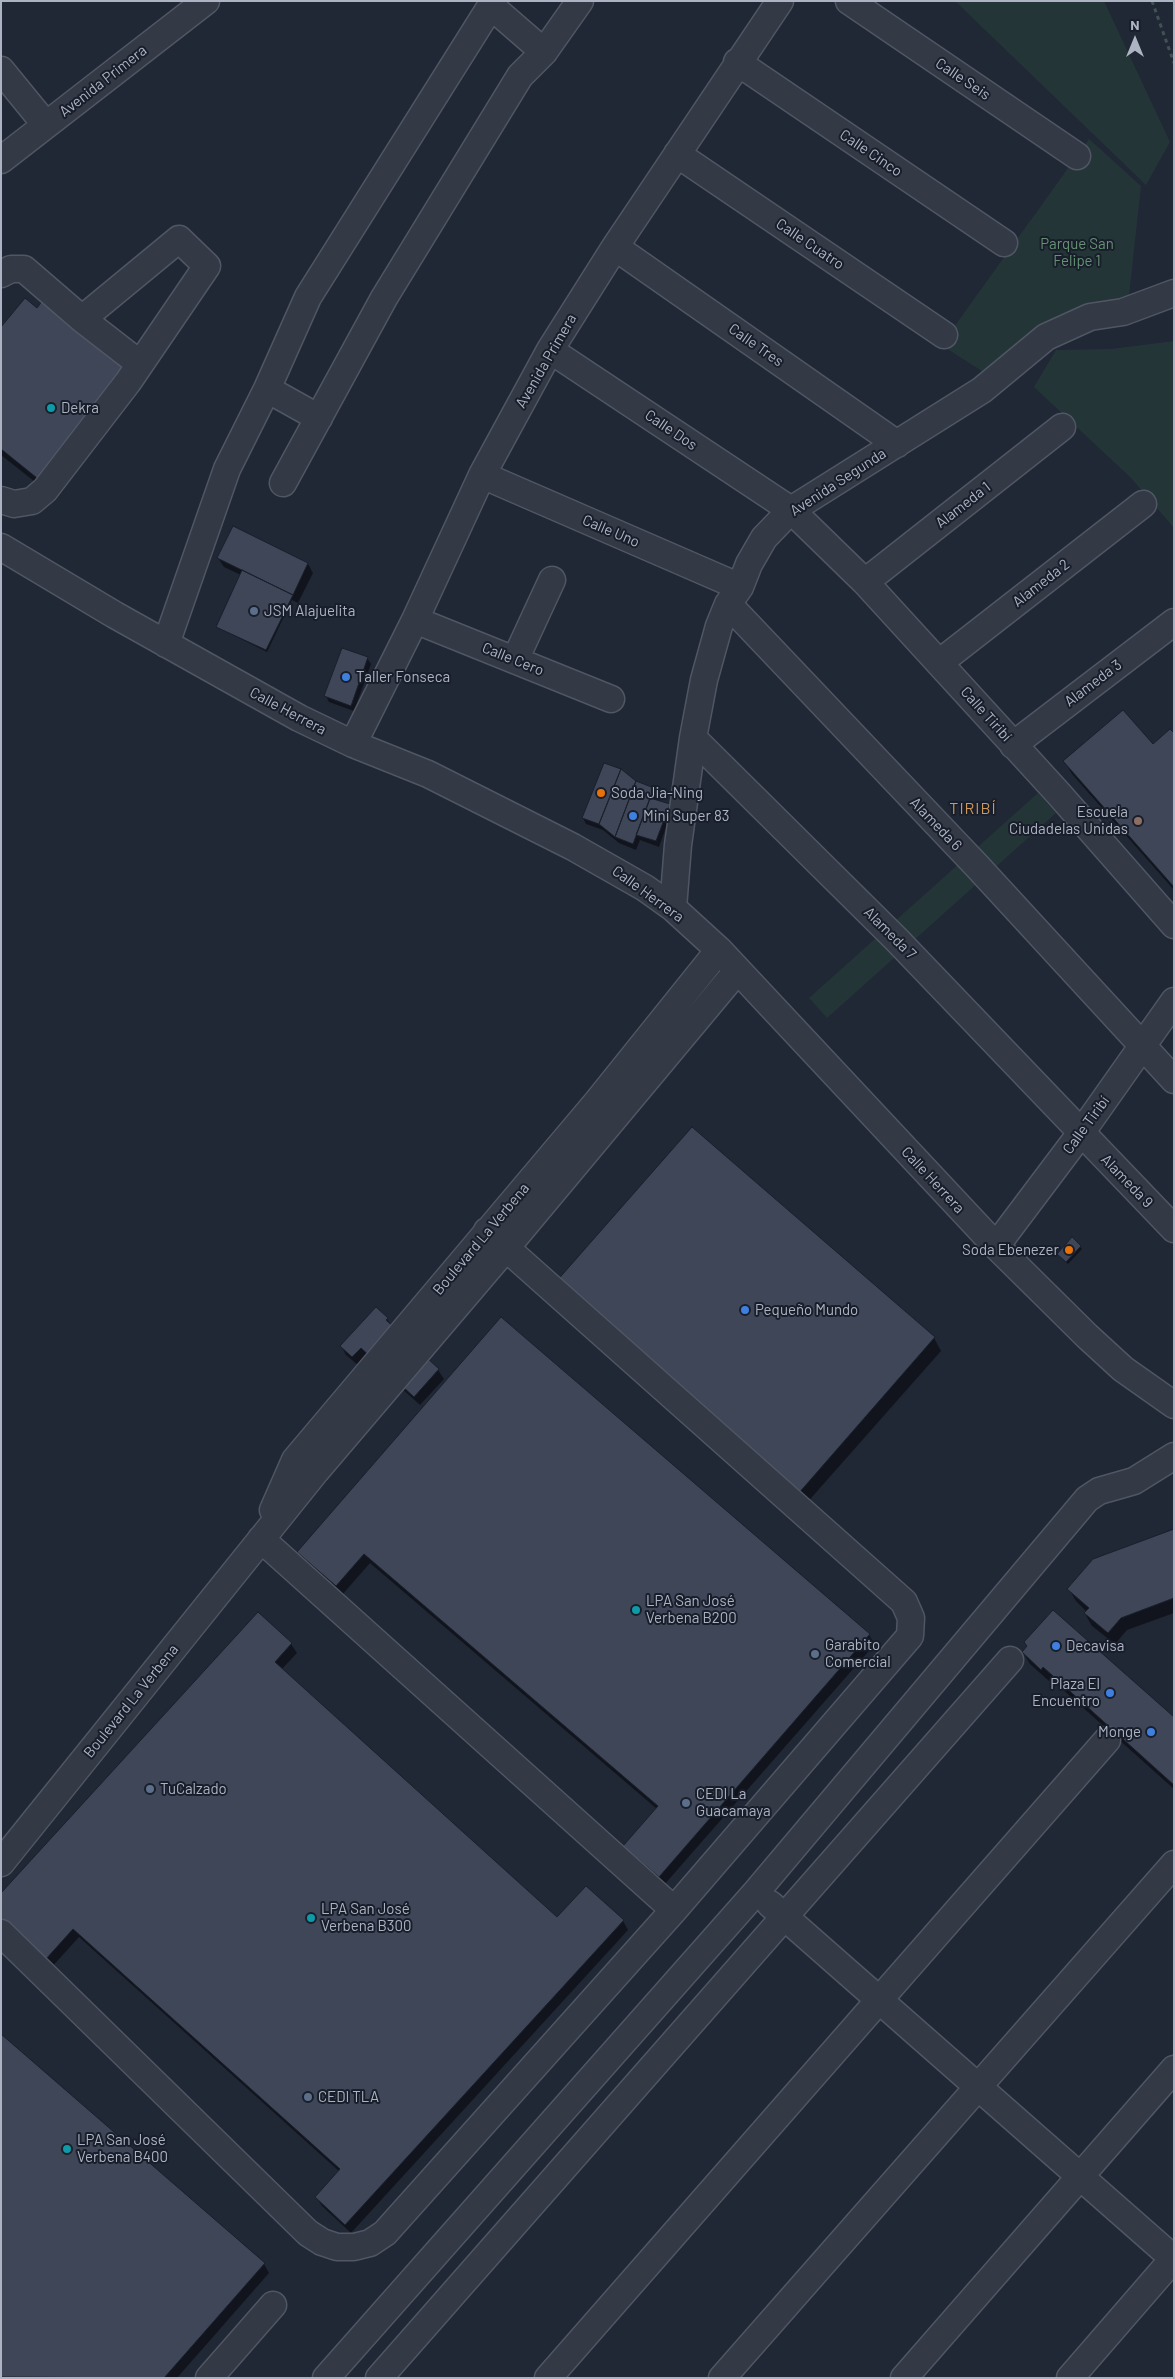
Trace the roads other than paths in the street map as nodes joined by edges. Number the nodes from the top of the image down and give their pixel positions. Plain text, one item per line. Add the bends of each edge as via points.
1 (206, 1) edge
2 (580, 1) edge
3 (780, 1) edge
4 (849, 1) edge
5 (492, 4) edge
6 (544, 52) junction
7 (737, 62) junction
8 (1, 70) edge
9 (46, 125) junction
10 (677, 154) junction
11 (1077, 156) dead end
12 (1, 160) edge
13 (1004, 243) dead end
14 (614, 247) junction
15 (1, 274) edge
16 (1174, 293) edge
17 (82, 319) junction
18 (944, 335) dead end
19 (550, 350) junction
20 (140, 364) junction
21 (267, 389) junction
22 (319, 418) junction
23 (1062, 427) dead end
24 (897, 444) junction
25 (482, 475) junction
26 (283, 483) dead end
27 (1, 500) edge
28 (1143, 504) dead end
29 (791, 510) junction
30 (1, 548) edge
31 (552, 580) dead end
32 (865, 582) junction
33 (734, 595) junction
34 (415, 620) junction
35 (1174, 622) edge
36 (166, 644) junction
37 (515, 660) junction
38 (939, 663) junction
39 (611, 699) dead end
40 (693, 738) junction
41 (353, 744) junction
42 (1013, 744) junction
43 (673, 908) junction
44 (1174, 925) edge
45 (719, 950) junction
46 (737, 971) junction
47 (1174, 1001) edge
48 (1142, 1046) junction
49 (1174, 1080) edge
50 (607, 1109) junction
51 (1081, 1133) junction
52 (1174, 1229) edge
53 (487, 1231) junction
54 (996, 1246) junction
55 (505, 1249) junction
56 (1174, 1405) edge
57 (1171, 1456) edge
58 (261, 1539) junction
59 (1010, 1660) dead end
60 (1107, 1740) dead end
61 (1, 1863) edge
62 (1174, 1864) edge
63 (756, 1892) junction
64 (674, 1910) junction
65 (783, 1916) junction
66 (1, 1932) edge
67 (877, 2000) junction
68 (1174, 2069) edge
69 (977, 2087) junction
70 (1080, 2177) junction
71 (1174, 2259) edge
72 (273, 2305) dead end
73 (209, 2378) edge
74 (326, 2378) edge
75 (379, 2378) edge
76 (548, 2378) edge
77 (722, 2378) edge
78 (904, 2378) edge
79 (1070, 2378) edge

1 - 9 street, Avenida Primera
2 - 6 street
3 - 7 street, Avenida Primera
4 - 11 street, Calle Seis
5 - 6 street
5 - 21 street via 308,297
6 - 22 street via 520,76 384,298
7 - 10 street, Avenida Primera
7 - 13 street, Calle Cinco
8 - 9 street
9 - 12 street, Avenida Primera
10 - 14 street, Avenida Primera
10 - 18 street, Calle Cuatro
14 - 19 street, Avenida Primera
14 - 24 street, Calle Tres
15 - 17 street via 11,269 24,269
16 - 24 street, Avenida Segunda via 1123,312 1090,317 1046,337 982,390
17 - 20 street
17 - 20 street via 179,239 207,266
19 - 25 street, Avenida Primera
19 - 29 street, Calle Dos
20 - 27 street via 45,490 32,501 14,504
21 - 22 street
21 - 36 street via 226,469
22 - 26 street
23 - 32 street, Alameda 1
24 - 29 street, Avenida Segunda
25 - 33 street, Calle Uno
25 - 34 street, Avenida Primera
28 - 38 street, Alameda 2
29 - 32 street, Calle Tiribí
29 - 33 street, Avenida Segunda via 764,538
30 - 36 street, Calle Herrera
31 - 37 street
32 - 38 street, Calle Tiribí
33 - 40 street, Avenida Segunda via 719,626
33 - 48 street, Alameda 6
34 - 37 street, Calle Cero
34 - 41 street, Avenida Primera
35 - 42 street, Alameda 3
36 - 41 street, Calle Herrera via 299,718
37 - 39 street, Calle Cero
38 - 42 street, Calle Tiribí
40 - 43 street, Avenida Segunda
40 - 51 street, Alameda 7 via 897,940
41 - 43 street, Calle Herrera via 428,774 613,867
42 - 44 street, Calle Tiribí
43 - 45 street, Calle Herrera
45 - 46 street, Calle Herrera
45 - 50 street, Boulevard La Verbena
46 - 50 street, Boulevard La Verbena
46 - 54 street, Calle Herrera
47 - 48 street, Calle Tiribí
48 - 49 street, Alameda 6
48 - 51 street, Calle Tiribí
50 - 53 street, Boulevard La Verbena
50 - 55 street, Boulevard La Verbena
51 - 52 street, Alameda 9
51 - 54 street, Calle Tiribí
53 - 55 street
53 - 58 street, Boulevard La Verbena via 295,1460
54 - 56 street, Calle Herrera via 1123,1369
55 - 58 street, Boulevard La Verbena
55 - 64 street via 904,1602 911,1618 910,1636
57 - 63 street via 1134,1481 1099,1491 1087,1499
58 - 61 street, Boulevard La Verbena
58 - 64 street
59 - 65 street
60 - 67 street
62 - 69 street
63 - 65 street
63 - 74 street
64 - 66 street via 385,2234 370,2243 337,2248 308,2233
65 - 67 street
65 - 75 street
67 - 69 street
67 - 76 street
68 - 70 street
69 - 70 street
69 - 77 street
70 - 71 street
70 - 78 street
71 - 79 street
72 - 73 street

